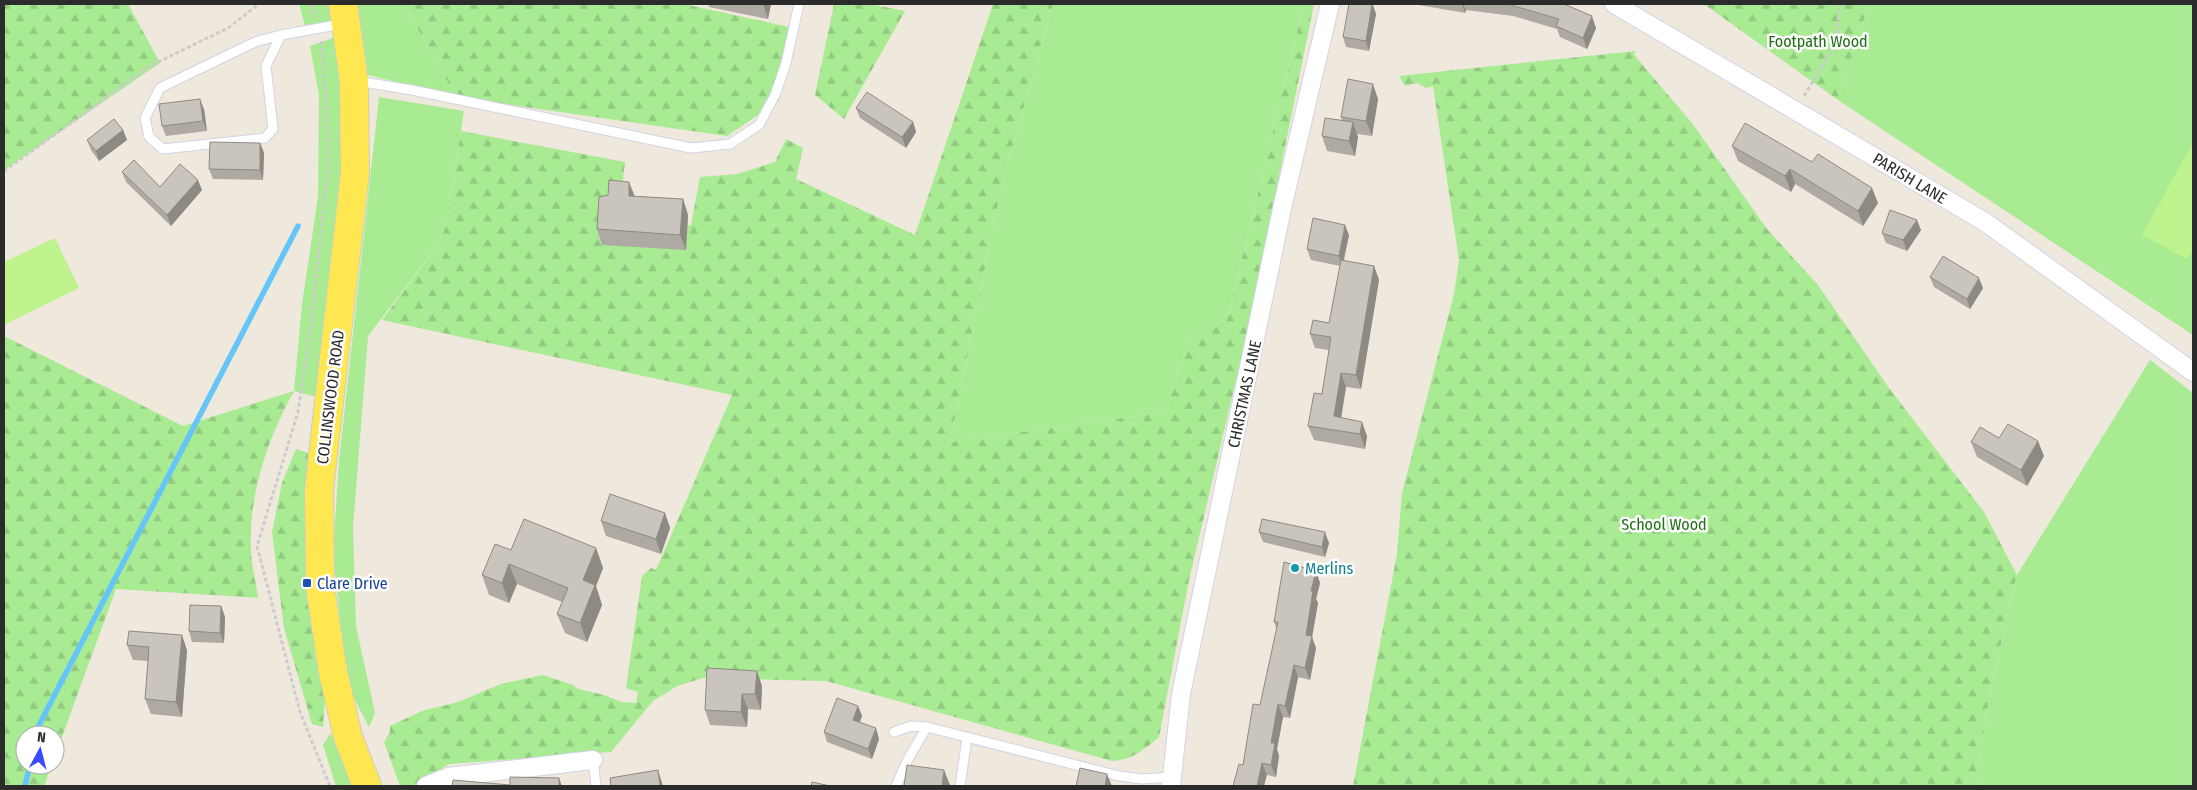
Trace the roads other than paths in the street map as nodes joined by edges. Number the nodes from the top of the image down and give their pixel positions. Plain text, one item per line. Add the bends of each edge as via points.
1 (800, 4) edge
2 (1330, 4) edge
3 (1614, 4) edge
4 (345, 13) edge
5 (281, 35) junction
6 (354, 81) junction
7 (2193, 372) edge
8 (926, 727) junction
9 (894, 732) dead end
10 (967, 738) junction
11 (593, 760) joint
12 (1172, 782) edge
13 (367, 786) edge
14 (426, 786) edge
15 (596, 786) edge
16 (896, 786) edge
17 (960, 786) edge

1 - 6 lane via 775,95 759,126 730,144 690,148 412,90
2 - 12 street, CHRISTMAS LANE via 1283,204 1183,684
3 - 7 street, PARISH LANE via 1985,222
4 - 5 lane via 318,28
4 - 6 main road, COLLINSWOOD ROAD
5 - 5 lane via 266,66 272,129 265,138 163,149 148,137 145,118 160,88 255,42
6 - 13 main road, COLLINSWOOD ROAD via 355,173 319,490 320,587 333,672 348,738
8 - 9 lane via 911,726
8 - 10 lane
8 - 16 lane
10 - 12 lane via 1119,776
10 - 17 lane
11 - 14 street via 448,777
11 - 15 lane

